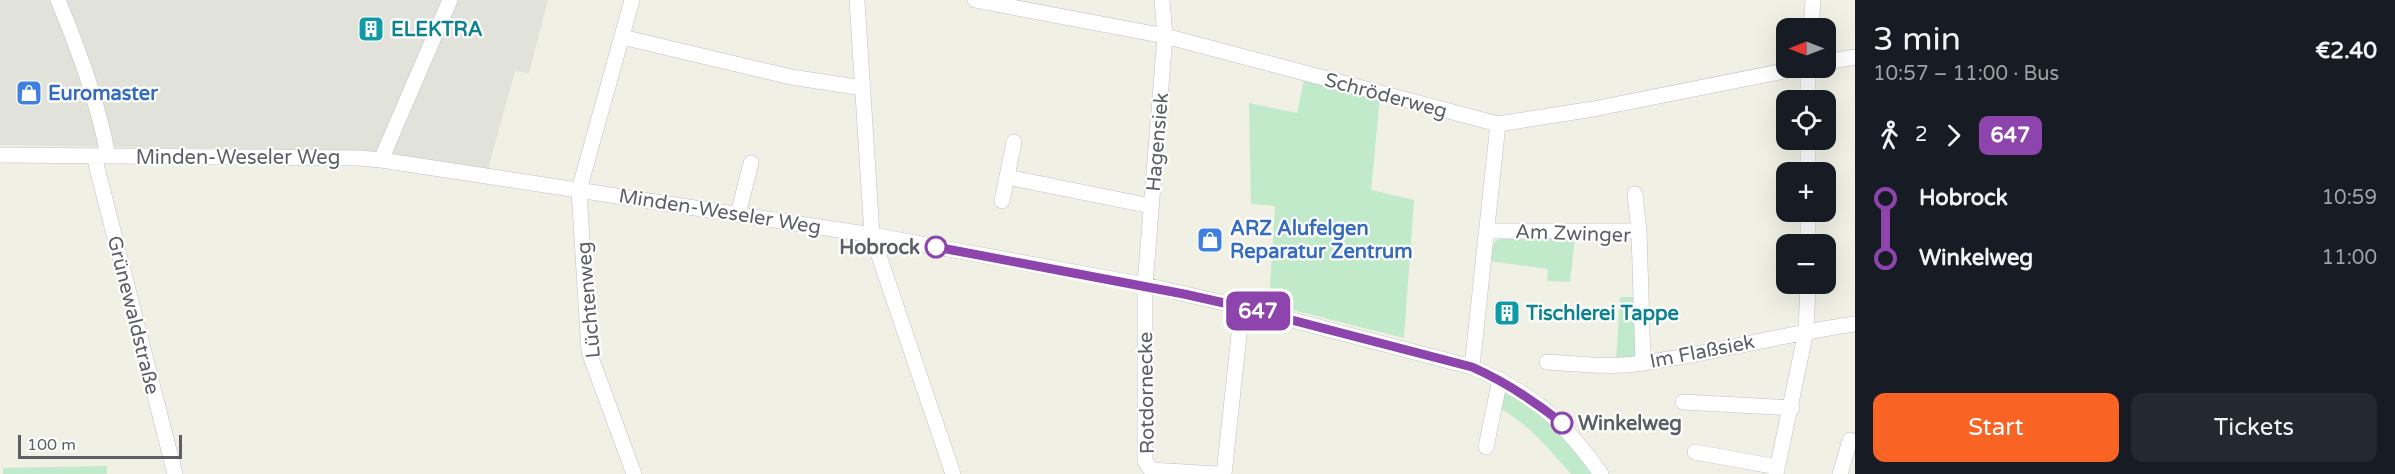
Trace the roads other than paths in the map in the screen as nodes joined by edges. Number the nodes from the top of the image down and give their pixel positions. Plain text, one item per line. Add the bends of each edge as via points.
1 (58, 0) edge
2 (450, 0) edge
3 (632, 0) edge
4 (857, 0) edge
5 (975, 0) edge
6 (1162, 0) edge
7 (1813, 0) edge
8 (1026, 4) edge
9 (1812, 18) edge
10 (1165, 36) junction
11 (622, 37) junction
12 (1855, 57) edge
13 (1836, 60) edge
14 (1776, 73) edge
15 (863, 88) junction
16 (1498, 124) junction
17 (1014, 142) dead end
18 (0, 155) edge
19 (101, 156) junction
20 (381, 160) junction
21 (751, 163) dead end
22 (1007, 177) junction
23 (579, 190) junction
24 (1635, 194) dead end
25 (1002, 201) dead end
26 (1151, 206) junction
27 (738, 214) junction
28 (1487, 231) junction
29 (1639, 231) junction
30 (872, 235) junction
31 (1145, 285) junction
32 (1808, 294) edge
33 (1242, 307) junction
34 (1855, 324) edge
35 (1806, 331) junction
36 (1547, 362) dead end
37 (1643, 363) junction
38 (1472, 367) junction
39 (1500, 379) junction
40 (1683, 402) dead end
41 (1792, 408) junction
42 (1850, 440) dead end
43 (1486, 447) dead end
44 (1695, 452) dead end
45 (1777, 471) edge
46 (175, 474) edge
47 (634, 474) edge
48 (953, 474) edge
49 (1217, 474) edge
50 (1224, 474) edge
51 (1601, 474) edge
52 (1840, 474) edge

1 - 19 street, Grünewaldstraße via 78,47 104,134
2 - 20 street
3 - 11 street, Lüchtenweg
4 - 15 street
5 - 8 street, Schröderweg
6 - 10 street, Hagensiek
7 - 9 street
8 - 10 street, Schröderweg
10 - 16 street, Schröderweg
10 - 26 street, Hagensiek
11 - 15 street via 791,77
11 - 23 street, Lüchtenweg
12 - 13 street
14 - 16 street, Schröderweg
15 - 30 street
16 - 28 street
17 - 22 street
18 - 19 street, Minden-Weseler Weg
19 - 20 street, Minden-Weseler Weg
19 - 46 street, Grünewaldstraße
20 - 23 street, Minden-Weseler Weg
21 - 27 street
22 - 25 street
22 - 26 street
23 - 27 street, Minden-Weseler Weg
23 - 47 street, Lüchtenweg via 589,352
24 - 29 street
26 - 31 street, Hagensiek
27 - 30 street, Minden-Weseler Weg
28 - 29 street, Am Zwinger
28 - 38 street
29 - 37 street, Am Zwinger
30 - 31 street, Minden-Weseler Weg
30 - 48 street
31 - 33 street, Minden-Weseler Weg
31 - 49 street, Rotdornecke via 1145,461 1151,470
32 - 35 street
33 - 38 street, Minden-Weseler Weg
33 - 50 street
34 - 35 street, Im Flaßsiek
35 - 37 street, Im Flaßsiek
35 - 41 street
36 - 37 street, Im Flaßsiek via 1613,366
38 - 39 street, Minden-Weseler Weg
39 - 43 street
39 - 51 street, Minden-Weseler Weg via 1562,423
40 - 41 street
41 - 45 street
42 - 52 street
44 - 45 street

